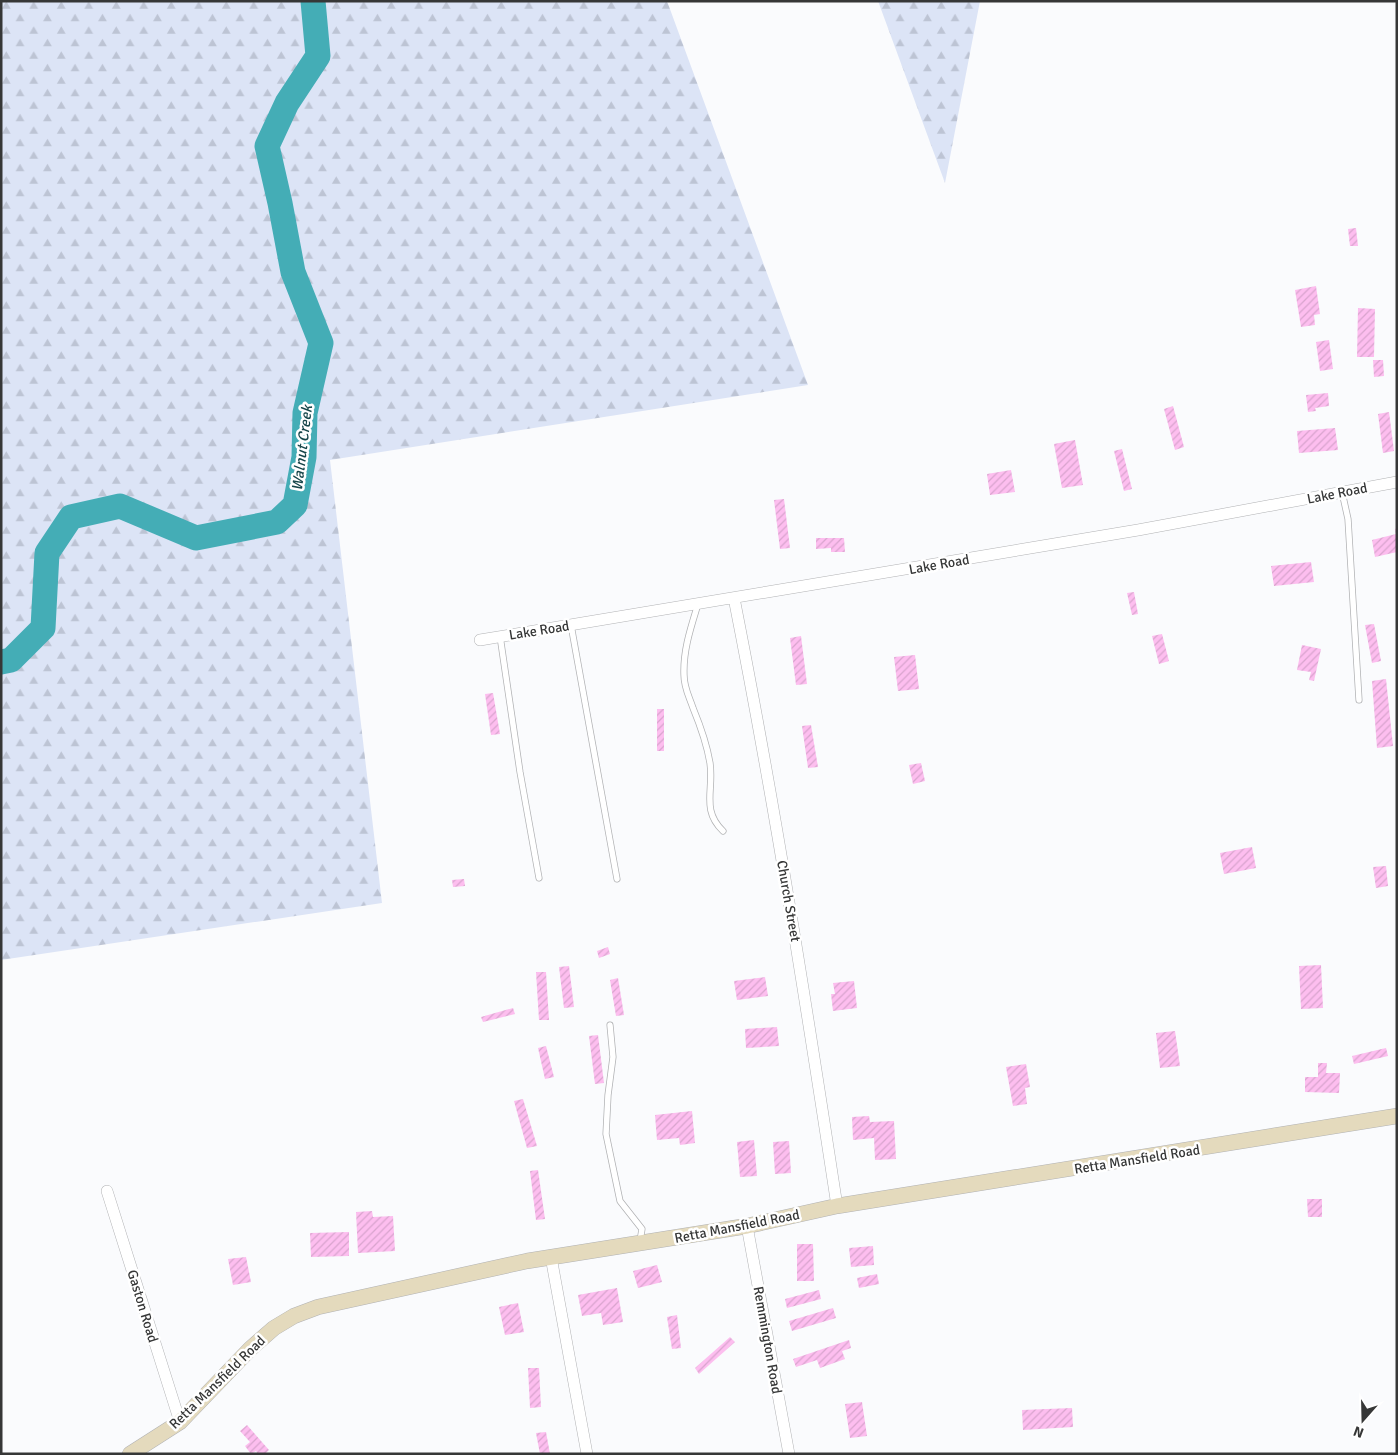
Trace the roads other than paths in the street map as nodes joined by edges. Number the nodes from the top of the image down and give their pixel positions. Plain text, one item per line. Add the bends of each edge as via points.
1 (1397, 482) edge
2 (1342, 492) junction
3 (734, 598) junction
4 (698, 604) junction
5 (571, 624) junction
6 (500, 636) junction
7 (480, 640) dead end
8 (1359, 700) dead end
9 (723, 831) dead end
10 (539, 878) dead end
11 (617, 879) dead end
12 (610, 1025) dead end
13 (1397, 1116) edge
14 (107, 1190) dead end
15 (838, 1206) junction
16 (747, 1226) junction
17 (640, 1243) junction
18 (551, 1257) junction
19 (180, 1422) junction
20 (130, 1454) edge
21 (587, 1454) edge
22 (788, 1454) edge

1 - 2 street, Lake Road
2 - 3 street, Lake Road
2 - 8 lane via 1348,519
3 - 4 street, Lake Road
3 - 15 street, Church Street via 753,690
4 - 5 street, Lake Road
4 - 9 lane via 684,656 685,690 710,761 710,810 715,823
5 - 6 street, Lake Road
5 - 11 lane
6 - 7 street, Lake Road
6 - 10 lane
12 - 17 lane via 613,1057 606,1134 620,1201 642,1229
13 - 15 street, Retta Mansfield Road
14 - 19 street, Gaston Road
15 - 16 street, Retta Mansfield Road
16 - 17 street, Retta Mansfield Road
16 - 22 street, Remmington Road
17 - 18 street, Retta Mansfield Road
18 - 19 street, Retta Mansfield Road via 318,1307 294,1316 250,1349
18 - 21 street
19 - 20 street, Retta Mansfield Road

